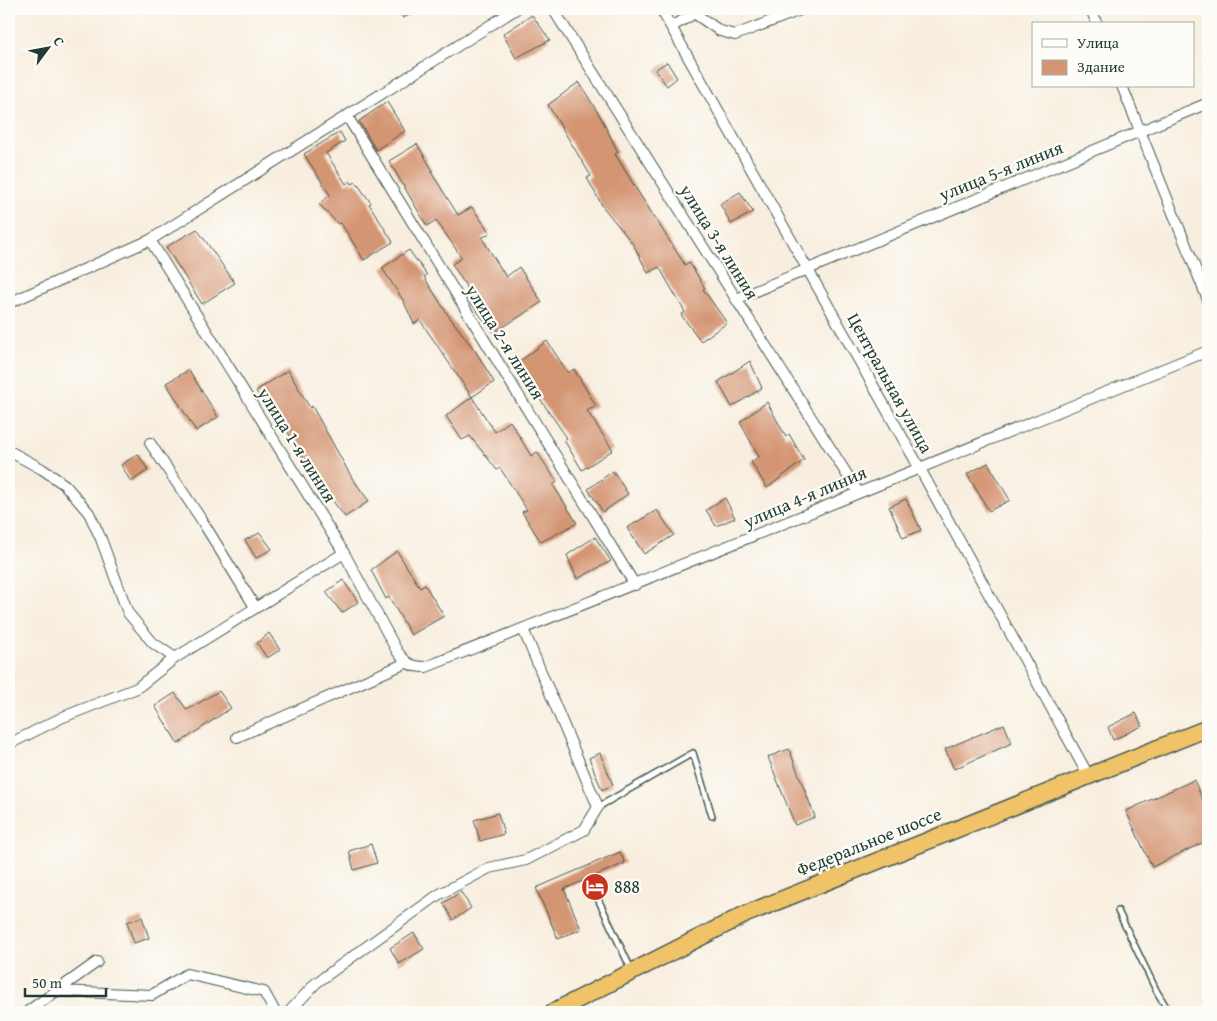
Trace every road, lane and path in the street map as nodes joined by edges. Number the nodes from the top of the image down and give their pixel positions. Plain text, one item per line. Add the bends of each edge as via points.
1 (516, 9) edge
2 (553, 9) edge
3 (661, 9) edge
4 (803, 9) edge
5 (1091, 9) edge
6 (698, 11) edge
7 (1096, 22) edge
8 (671, 27) junction
9 (1123, 88) edge
10 (1208, 103) edge
11 (347, 116) junction
12 (1140, 131) junction
13 (150, 240) junction
14 (807, 268) junction
15 (736, 299) junction
16 (1208, 300) edge
17 (9, 303) edge
18 (1208, 351) edge
19 (150, 443) dead end
20 (9, 451) edge
21 (919, 467) junction
22 (858, 492) junction
23 (344, 553) junction
24 (635, 585) junction
25 (255, 607) junction
26 (523, 629) junction
27 (175, 658) junction
28 (410, 665) junction
29 (1208, 728) edge
30 (237, 737) dead end
31 (9, 744) edge
32 (1088, 775) junction
33 (598, 807) junction
34 (712, 816) dead end
35 (598, 899) dead end
36 (1118, 911) dead end
37 (97, 962) dead end
38 (632, 971) junction
39 (58, 991) junction
40 (28, 1012) edge
41 (275, 1012) edge
42 (289, 1012) edge
43 (553, 1012) edge
44 (1169, 1012) edge

1 - 11 street
2 - 15 street, улица 3-я линия
3 - 8 street, Центральная улица
4 - 6 street via 735,35 720,31
5 - 7 street
6 - 8 street
8 - 14 street, Центральная улица
9 - 12 street
10 - 12 street, улица 5-я линия
11 - 13 street
11 - 24 street, улица 2-я линия
12 - 14 street, улица 5-я линия
12 - 16 street
13 - 17 street
13 - 23 street, улица 1-я линия
14 - 15 street, улица 5-я линия
14 - 21 street, Центральная улица
15 - 22 street, улица 3-я линия
18 - 21 street, улица 4-я линия
19 - 25 street via 202,519
20 - 27 street via 66,485 89,514 128,613 153,643
21 - 22 street, улица 4-я линия
21 - 32 street, Центральная улица
22 - 24 street, улица 4-я линия
23 - 25 street
23 - 28 street, улица 1-я линия via 397,651
24 - 26 street, улица 4-я линия
25 - 27 street
26 - 28 street, улица 4-я линия via 426,667
26 - 33 street
27 - 31 street via 137,688 63,717
28 - 30 street, улица 4-я линия
29 - 32 highway, Федеральное шоссе
32 - 38 highway, Федеральное шоссе via 746,914
33 - 34 lane via 693,753
33 - 42 street via 584,830 526,860 489,868 438,895 316,983
35 - 38 lane
36 - 44 lane
37 - 39 street
38 - 43 highway, Федеральное шоссе
39 - 40 street
39 - 41 street via 152,996 187,974 264,992

